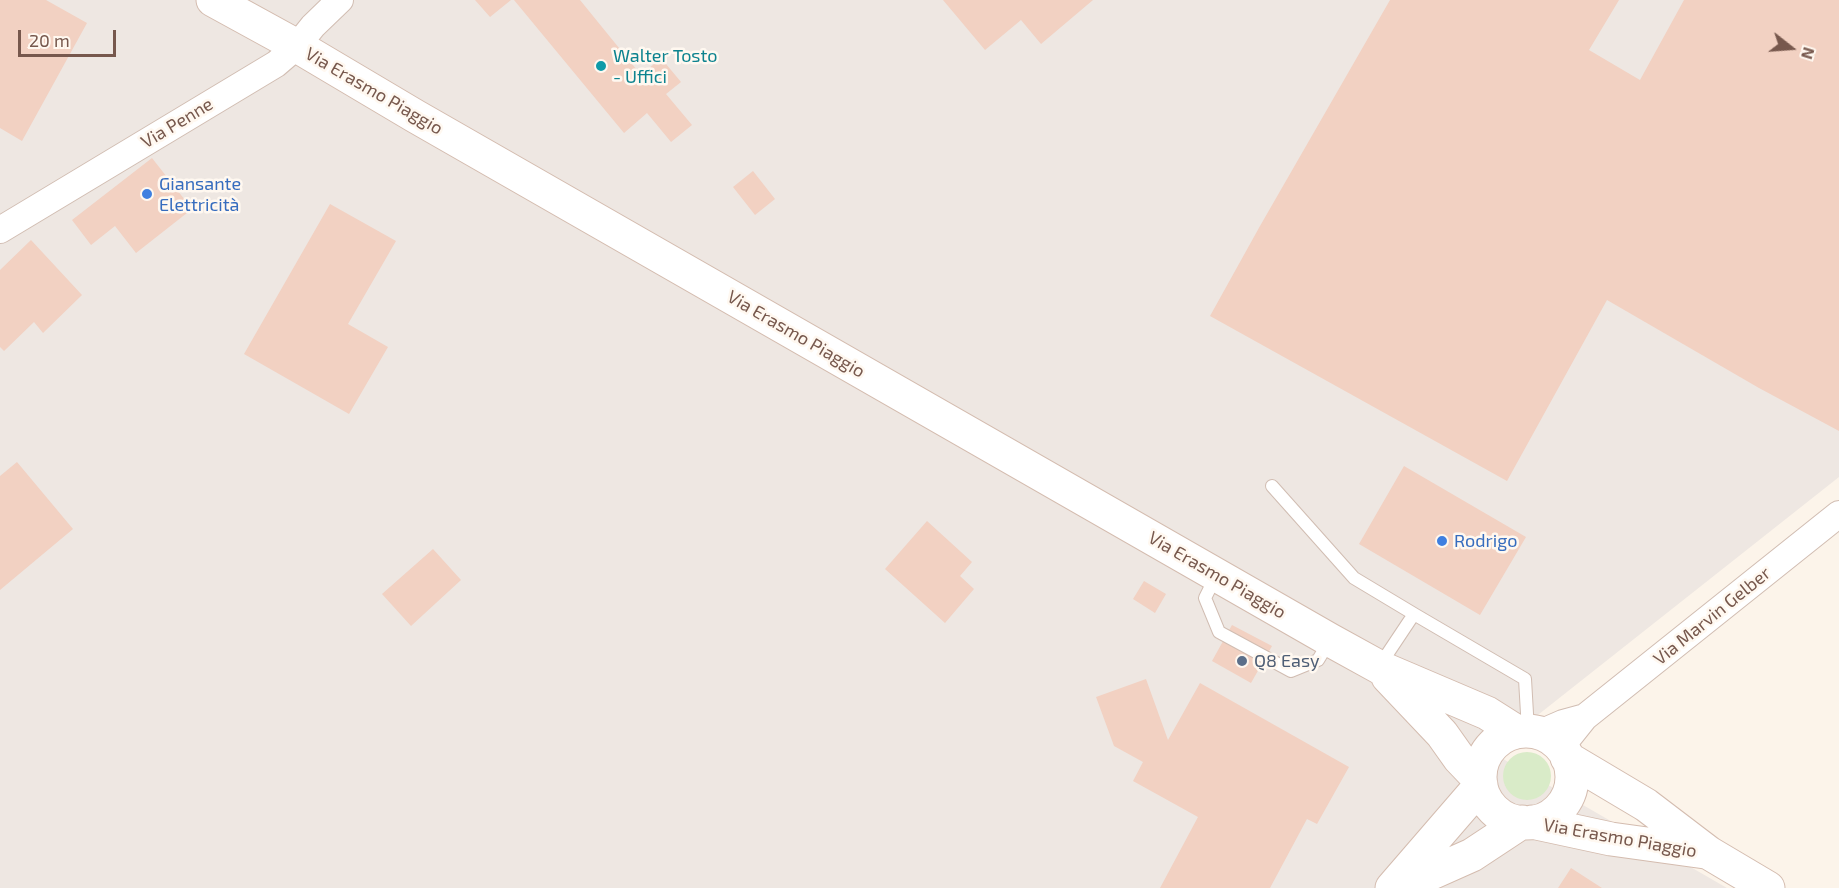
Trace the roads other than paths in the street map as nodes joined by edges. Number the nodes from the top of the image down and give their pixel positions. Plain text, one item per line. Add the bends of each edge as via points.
1 (213, 0) edge
2 (340, 0) edge
3 (297, 46) junction
4 (5, 221) edge
5 (1272, 486) dead end
6 (1839, 514) edge
7 (1217, 575) junction
8 (1414, 614) junction
9 (1330, 640) junction
10 (1379, 667) junction
11 (1543, 740) junction
12 (1480, 782) junction
13 (1527, 822) junction
14 (1709, 853) junction
15 (1392, 888) edge
16 (1406, 888) edge
17 (1768, 888) edge

1 - 3 street, Via Erasmo Piaggio
2 - 3 street, Via Penne
3 - 4 street, Via Penne via 276,64
3 - 7 street, Via Erasmo Piaggio
5 - 8 lane via 1354,578
6 - 11 street, Via Marvin Gelber via 1585,717
7 - 9 street, Via Erasmo Piaggio
7 - 9 lane via 1205,598 1219,632 1291,671 1318,660
8 - 10 lane
8 - 11 lane via 1525,678
9 - 10 street, Via Erasmo Piaggio
10 - 11 street, Via Erasmo Piaggio
10 - 12 street, Via Erasmo Piaggio via 1442,734
11 - 12 street via 1505,736 1494,743 1481,766
11 - 13 street via 1571,770 1571,782 1568,794 1554,813
11 - 14 street, Via Erasmo Piaggio via 1646,806
12 - 13 street via 1483,795 1495,811 1503,817
12 - 15 street
13 - 14 street, Via Erasmo Piaggio
13 - 16 street
14 - 17 street, Via Erasmo Piaggio

